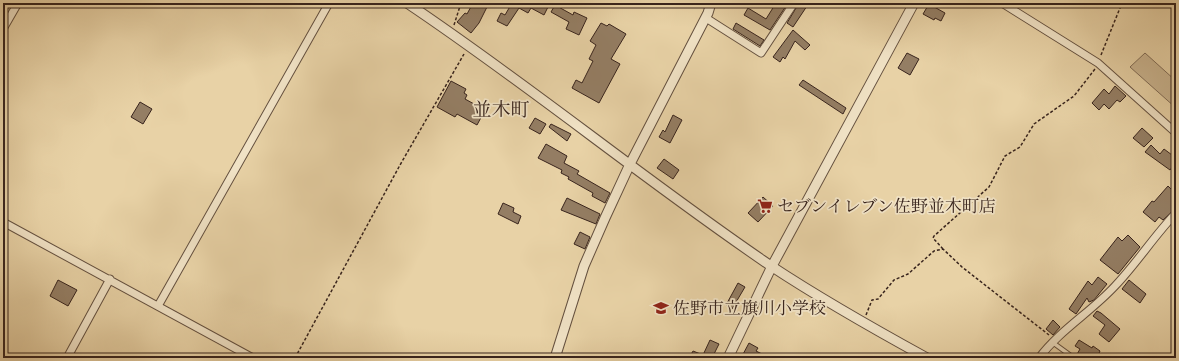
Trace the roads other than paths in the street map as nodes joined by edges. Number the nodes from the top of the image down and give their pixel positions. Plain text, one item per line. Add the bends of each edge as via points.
1 (18, 3) edge
2 (329, 3) edge
3 (407, 3) edge
4 (712, 3) edge
5 (794, 3) edge
6 (914, 3) edge
7 (1002, 3) edge
8 (706, 18) junction
9 (3, 29) edge
10 (1176, 133) edge
11 (630, 164) junction
12 (1176, 213) edge
13 (3, 222) edge
14 (772, 266) junction
15 (110, 279) junction
16 (158, 306) junction
17 (1054, 341) junction
18 (67, 358) edge
19 (254, 358) edge
20 (555, 358) edge
21 (728, 358) edge
22 (927, 358) edge
23 (1039, 358) edge
24 (1074, 358) edge

1 - 9 street
2 - 16 street
3 - 11 street via 469,45
4 - 8 street
5 - 8 street via 761,54
6 - 14 street
7 - 10 street via 1098,63
8 - 11 street
11 - 14 street
11 - 20 street via 584,266
12 - 17 street via 1115,287
13 - 15 street
14 - 21 street
14 - 22 street via 862,322
15 - 16 street
15 - 18 street
16 - 19 street
17 - 23 street
17 - 24 lane

